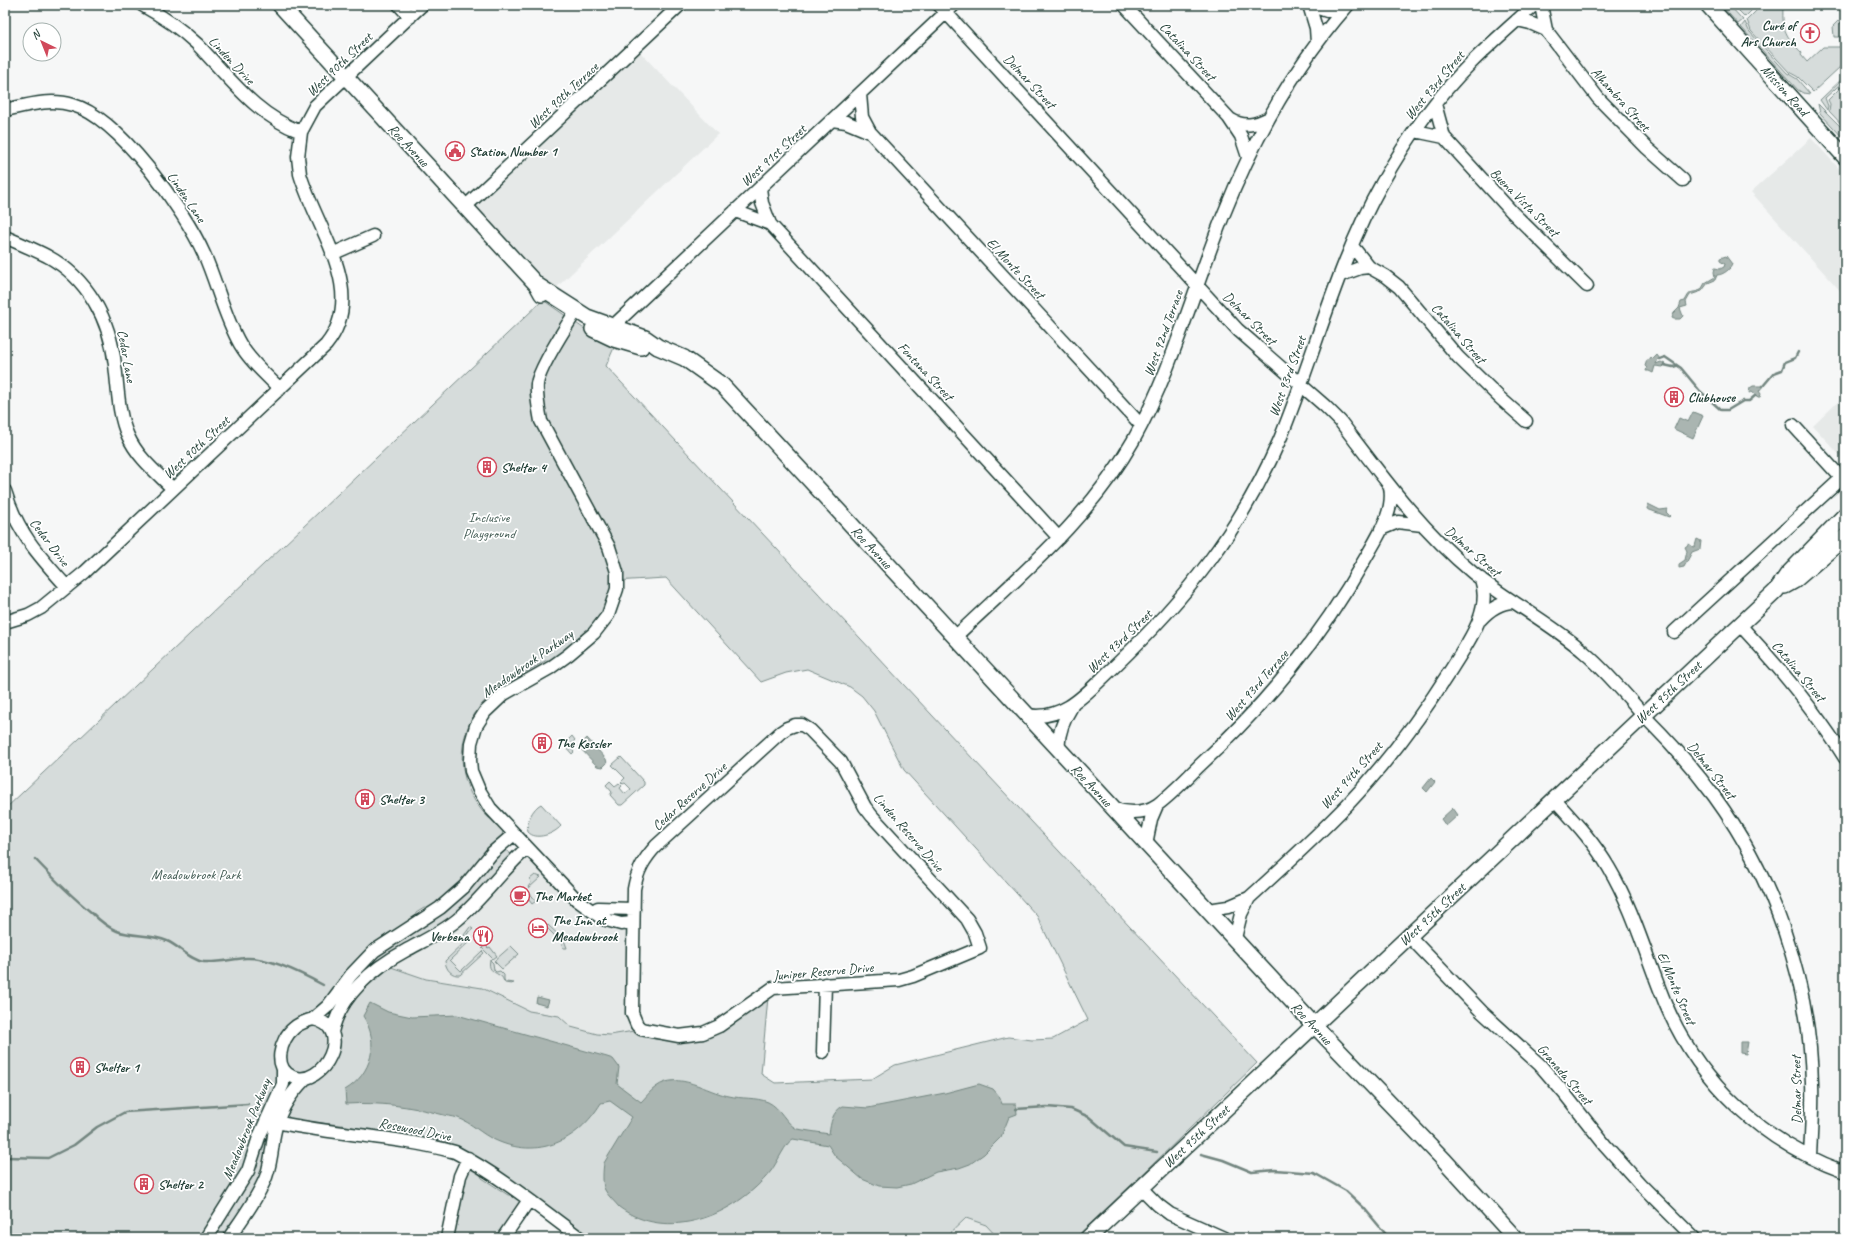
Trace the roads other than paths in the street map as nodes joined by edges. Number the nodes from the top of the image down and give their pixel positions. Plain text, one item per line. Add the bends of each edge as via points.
1 (142, 5) edge
2 (280, 5) edge
3 (399, 5) edge
4 (422, 5) edge
5 (680, 5) edge
6 (1124, 5) edge
7 (1310, 5) edge
8 (1534, 5) edge
9 (1541, 5) edge
10 (1708, 5) edge
11 (947, 8) edge
12 (1345, 8) edge
13 (410, 17) junction
14 (1517, 20) junction
15 (1546, 30) junction
16 (1317, 43) junction
17 (346, 76) junction
18 (860, 94) junction
19 (1435, 104) junction
20 (5, 110) edge
21 (1229, 118) junction
22 (1269, 118) junction
23 (832, 120) junction
24 (1414, 131) junction
25 (301, 132) junction
26 (870, 132) junction
27 (1444, 137) junction
28 (1248, 157) junction
29 (1845, 157) edge
30 (1683, 180) dead end
31 (760, 188) junction
32 (466, 206) junction
33 (734, 211) junction
34 (770, 224) junction
35 (373, 236) dead end
36 (5, 237) edge
37 (1352, 246) junction
38 (332, 254) junction
39 (1369, 268) junction
40 (1341, 275) junction
41 (1197, 286) junction
42 (1587, 286) dead end
43 (574, 314) junction
44 (612, 327) junction
45 (658, 347) junction
46 (1300, 384) junction
47 (280, 389) junction
48 (1526, 421) dead end
49 (1141, 425) junction
50 (1793, 425) dead end
51 (1843, 480) edge
52 (1390, 487) junction
53 (173, 489) junction
54 (5, 491) edge
55 (1845, 515) edge
56 (1422, 525) junction
57 (1381, 529) junction
58 (1830, 529) junction
59 (1059, 538) junction
60 (1843, 541) edge
61 (1481, 579) junction
62 (67, 587) junction
63 (1776, 591) junction
64 (1514, 602) junction
65 (1480, 620) junction
66 (5, 622) edge
67 (1740, 625) junction
68 (1674, 632) dead end
69 (955, 637) junction
70 (1072, 706) junction
71 (1644, 714) junction
72 (1027, 715) junction
73 (796, 725) joint
74 (1059, 750) junction
75 (1845, 758) edge
76 (1554, 799) junction
77 (1157, 805) junction
78 (1114, 809) junction
79 (514, 834) junction
80 (1146, 844) junction
81 (527, 848) junction
82 (1249, 898) junction
83 (634, 909) junction
84 (1208, 910) junction
85 (593, 911) junction
86 (633, 923) junction
87 (1409, 936) junction
88 (1235, 938) junction
89 (980, 948) joint
90 (825, 984) junction
91 (313, 1019) junction
92 (1314, 1025) junction
93 (332, 1032) junction
94 (823, 1052) dead end
95 (283, 1069) junction
96 (305, 1079) junction
97 (272, 1121) junction
98 (1810, 1157) junction
99 (468, 1158) junction
100 (1845, 1172) edge
101 (1141, 1188) junction
102 (529, 1200) junction
103 (206, 1238) edge
104 (229, 1238) edge
105 (447, 1238) edge
106 (503, 1238) edge
107 (580, 1238) edge
108 (1088, 1238) edge
109 (1224, 1238) edge
110 (1515, 1238) edge
111 (1694, 1238) edge

1 - 25 street, Linden Drive via 160,15 197,44 244,96 262,111 276,121
2 - 17 main road, Roe Avenue
3 - 13 street
4 - 13 street, West 90th Street
5 - 32 street, West 90th Terrace
6 - 21 street, Catalina Street
7 - 12 street via 1327,11
7 - 16 street
8 - 14 street, West 93rd Street
9 - 15 street, Alhambra Street
10 - 29 main road, Mission Road
11 - 18 street, West 91st Street
11 - 41 street, Delmar Street
12 - 16 street, West 92nd Terrace
13 - 17 street, West 90th Street
14 - 15 street
14 - 19 street, West 93rd Street via 1470,64
15 - 30 street, Alhambra Street via 1598,98
16 - 22 street, West 92nd Terrace
17 - 25 street, West 90th Street via 315,106
17 - 32 main road, Roe Avenue
18 - 23 street, West 91st Street
18 - 26 street, El Monte Street via 862,116
19 - 24 street, West 93rd Street
19 - 27 street, Buena Vista Street
20 - 47 street, Linden Lane via 38,102 64,102 97,115 111,127 170,195 204,253 232,328 241,345
21 - 22 street, Catalina Street via 1240,125 1255,124
21 - 28 street, Catalina Street via 1241,136
22 - 28 street, West 92nd Terrace
23 - 26 street, El Monte Street via 846,122
23 - 31 street, West 91st Street
24 - 27 street
24 - 37 street, West 93rd Street via 1374,196
25 - 38 street, West 90th Street via 298,156 300,174
26 - 49 street, El Monte Street
27 - 42 street, Buena Vista Street via 1507,207
28 - 41 street, West 92nd Terrace
31 - 33 street, West 91st Street
31 - 34 street, Fontana Street via 762,203
32 - 43 main road, Roe Avenue via 537,285
33 - 34 street, Fontana Street
33 - 44 street, West 91st Street
34 - 59 street, Fontana Street
35 - 38 street
36 - 53 street, Cedar Lane via 47,256 62,266 91,296 109,334 121,417 128,437 136,451
37 - 39 street, Catalina Street
37 - 40 street, West 93rd Street
38 - 47 street, West 90th Street via 340,274 344,296 340,323 326,345
39 - 40 street via 1360,268
39 - 48 street, Catalina Street via 1399,287 1458,357
40 - 46 street, West 93rd Street
41 - 46 street, Delmar Street via 1238,330
41 - 49 street, West 92nd Terrace via 1158,390
43 - 44 main road, Roe Avenue
43 - 45 main road, Roe Avenue via 614,339 643,348
43 - 79 street, Meadowbrook Parkway via 537,383 541,421 609,547 617,572 618,589 608,615 594,633 550,668 496,700 482,715 473,732 470,760 474,780 484,800
44 - 45 main road, Roe Avenue via 645,338
45 - 69 main road, Roe Avenue via 684,358 732,395
46 - 52 street, Delmar Street via 1340,422
46 - 70 street, West 93rd Street via 1280,439 1264,471 1231,531 1206,568 1160,622
47 - 53 street, West 90th Street
49 - 59 street, West 92nd Terrace via 1099,492
50 - 51 street
51 - 68 street
52 - 56 street, Delmar Street
52 - 57 street, West 93rd Terrace via 1391,502
53 - 62 street, West 90th Street
54 - 62 street, Cedar Drive via 18,526 29,543
55 - 58 main road, West 95th Street
56 - 57 street via 1398,522
56 - 61 street, Delmar Street
57 - 77 street, West 93rd Terrace via 1341,600 1286,677 1242,725
58 - 60 street
58 - 63 main road, West 95th Street via 1787,575
59 - 69 street, West 92nd Terrace
60 - 63 main road, West 95th Street via 1794,581
61 - 64 street, Delmar Street
61 - 65 street, West 94th Street via 1484,596
62 - 66 street, West 90th Street via 41,608
63 - 67 main road, West 95th Street
64 - 65 street, West 94th Street via 1497,606
64 - 71 street, Delmar Street via 1544,621 1587,655
65 - 82 street, West 94th Street via 1434,697 1408,734 1347,804
67 - 71 main road, West 95th Street
67 - 75 street, Catalina Street via 1804,698
69 - 72 main road, Roe Avenue
70 - 72 street, West 93rd Street via 1044,716
70 - 74 street via 1060,734
71 - 76 main road, West 95th Street
71 - 98 street, Delmar Street via 1696,773 1741,836 1766,885 1783,928 1794,962 1810,1042
72 - 74 main road, Roe Avenue
73 - 83 street, Cedar Reserve Drive via 781,732 650,853 635,880
73 - 89 street, Linden Reserve Drive via 802,725 810,730 841,762 865,807 967,920
74 - 78 main road, Roe Avenue
76 - 87 main road, West 95th Street
76 - 98 street, El Monte Street via 1589,839 1609,868 1630,911 1666,1005 1696,1060 1724,1095 1755,1123 1775,1138
77 - 78 street, West 93rd Terrace via 1133,812
77 - 80 street
78 - 80 main road, Roe Avenue
79 - 81 street
79 - 91 street, Meadowbrook Parkway via 492,853 464,887 440,908 374,951 351,975 328,1006
80 - 84 main road, Roe Avenue
81 - 85 street via 566,890
81 - 93 street, Meadowbrook Parkway via 456,921 390,959 356,988 338,1012
82 - 84 street via 1228,908
82 - 88 street, West 94th Street via 1241,914
83 - 85 street via 598,908
83 - 86 street, Cedar Reserve Drive
84 - 88 main road, Roe Avenue
85 - 86 street via 610,922
86 - 90 street, Juniper Reserve Drive via 632,1013 637,1025 646,1031 679,1036 703,1033 719,1026 773,988
87 - 92 main road, West 95th Street
87 - 111 street, Granada Street via 1482,1012 1540,1065 1605,1145
88 - 92 main road, Roe Avenue
89 - 90 street, Juniper Reserve Drive via 899,980
90 - 94 street
91 - 93 street via 321,1021
91 - 95 street, Meadowbrook Parkway via 295,1027 283,1041
92 - 101 main road, West 95th Street
92 - 110 main road, Roe Avenue
93 - 96 street, Meadowbrook Parkway via 334,1046 328,1061
95 - 96 street, Meadowbrook Parkway via 292,1077
95 - 97 street, Meadowbrook Parkway via 283,1084
96 - 97 street, Meadowbrook Parkway
97 - 99 street, Rosewood Drive via 442,1148
97 - 103 street, Meadowbrook Parkway via 244,1180
97 - 104 street, Meadowbrook Parkway via 269,1167 265,1178
98 - 100 street
99 - 102 street, Rosewood Drive
99 - 105 street via 460,1176
101 - 108 main road, West 95th Street
101 - 109 street via 1170,1214
102 - 106 street
102 - 107 street, Rosewood Drive

